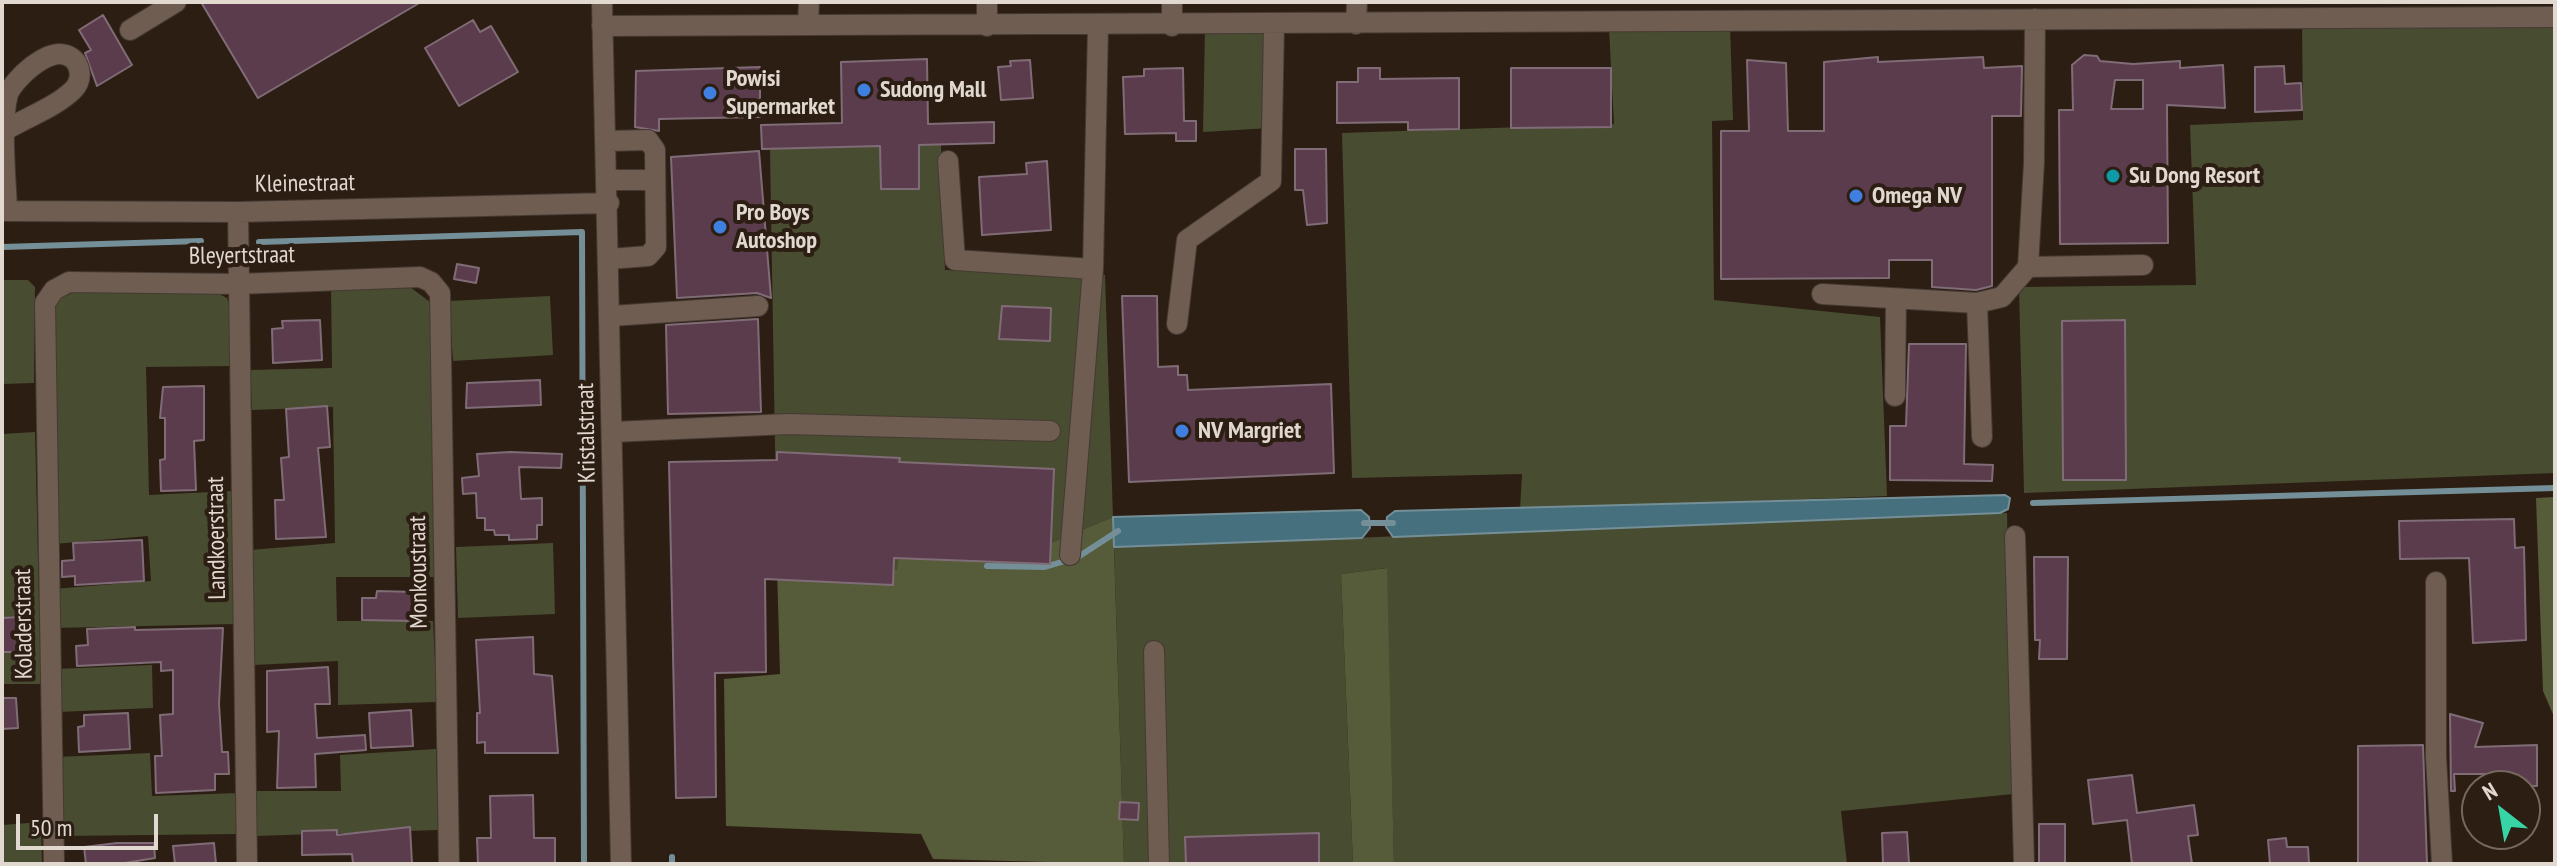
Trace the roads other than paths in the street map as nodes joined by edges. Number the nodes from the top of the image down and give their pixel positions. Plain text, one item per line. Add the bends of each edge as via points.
1 (176, 2) edge
2 (602, 2) edge
3 (809, 2) edge
4 (987, 2) edge
5 (1172, 2) edge
6 (1357, 2) edge
7 (1435, 2) edge
8 (151, 8) edge
9 (2444, 10) edge
10 (2555, 17) edge
11 (2035, 19) junction
12 (808, 23) junction
13 (1435, 23) junction
14 (1356, 24) junction
15 (1274, 25) junction
16 (602, 26) junction
17 (987, 26) junction
18 (1098, 26) junction
19 (1172, 26) junction
20 (130, 30) dead end
21 (3, 130) edge
22 (607, 141) junction
23 (948, 161) dead end
24 (608, 180) junction
25 (654, 180) junction
26 (609, 203) junction
27 (4, 211) edge
28 (238, 212) junction
29 (610, 259) junction
30 (2143, 265) dead end
31 (2028, 267) junction
32 (1093, 269) junction
33 (431, 282) joint
34 (238, 284) junction
35 (54, 290) joint
36 (1822, 294) dead end
37 (1896, 300) junction
38 (1977, 303) junction
39 (758, 306) dead end
40 (611, 316) junction
41 (1177, 324) dead end
42 (1895, 396) dead end
43 (1050, 431) dead end
44 (613, 432) junction
45 (1982, 437) dead end
46 (2015, 536) dead end
47 (1070, 555) dead end
48 (2436, 582) dead end
49 (1154, 651) dead end
50 (54, 864) edge
51 (247, 864) edge
52 (449, 864) edge
53 (621, 864) edge
54 (1159, 864) edge
55 (2024, 864) edge
56 (2442, 864) edge

1 - 8 street
2 - 16 street, Kristalstraat
3 - 12 street
4 - 17 street
5 - 19 street
6 - 14 street
7 - 13 street
8 - 20 street
9 - 10 street
9 - 11 street
11 - 13 street
11 - 31 street
12 - 16 street
12 - 17 street
13 - 14 street
14 - 15 street
15 - 19 street
15 - 41 street via 1271,181 1187,240
16 - 22 street, Kristalstraat
17 - 18 street
18 - 19 street
18 - 32 street
21 - 27 street
22 - 24 street, Kristalstraat
22 - 25 street via 648,140 655,150
23 - 32 street via 955,260
24 - 25 street
24 - 26 street, Kristalstraat
25 - 29 street via 653,253
26 - 28 street, Kleinestraat
26 - 29 street, Kristalstraat
27 - 28 street, Kleinestraat
28 - 34 street, Landkoerstraat
29 - 40 street, Kristalstraat
30 - 31 street
31 - 38 street via 2002,297
32 - 47 street
33 - 34 street, Bleyertstraat via 420,277
33 - 52 street, Monkoustraat via 440,293
34 - 35 street, Bleyertstraat via 69,282
34 - 51 street, Landkoerstraat
35 - 50 street, Koladerstraat via 45,303
36 - 37 street
37 - 38 street
37 - 42 street
38 - 45 street
39 - 40 street
40 - 44 street, Kristalstraat
43 - 44 street via 788,424
44 - 53 street, Kristalstraat
46 - 55 street
48 - 56 street
49 - 54 street

